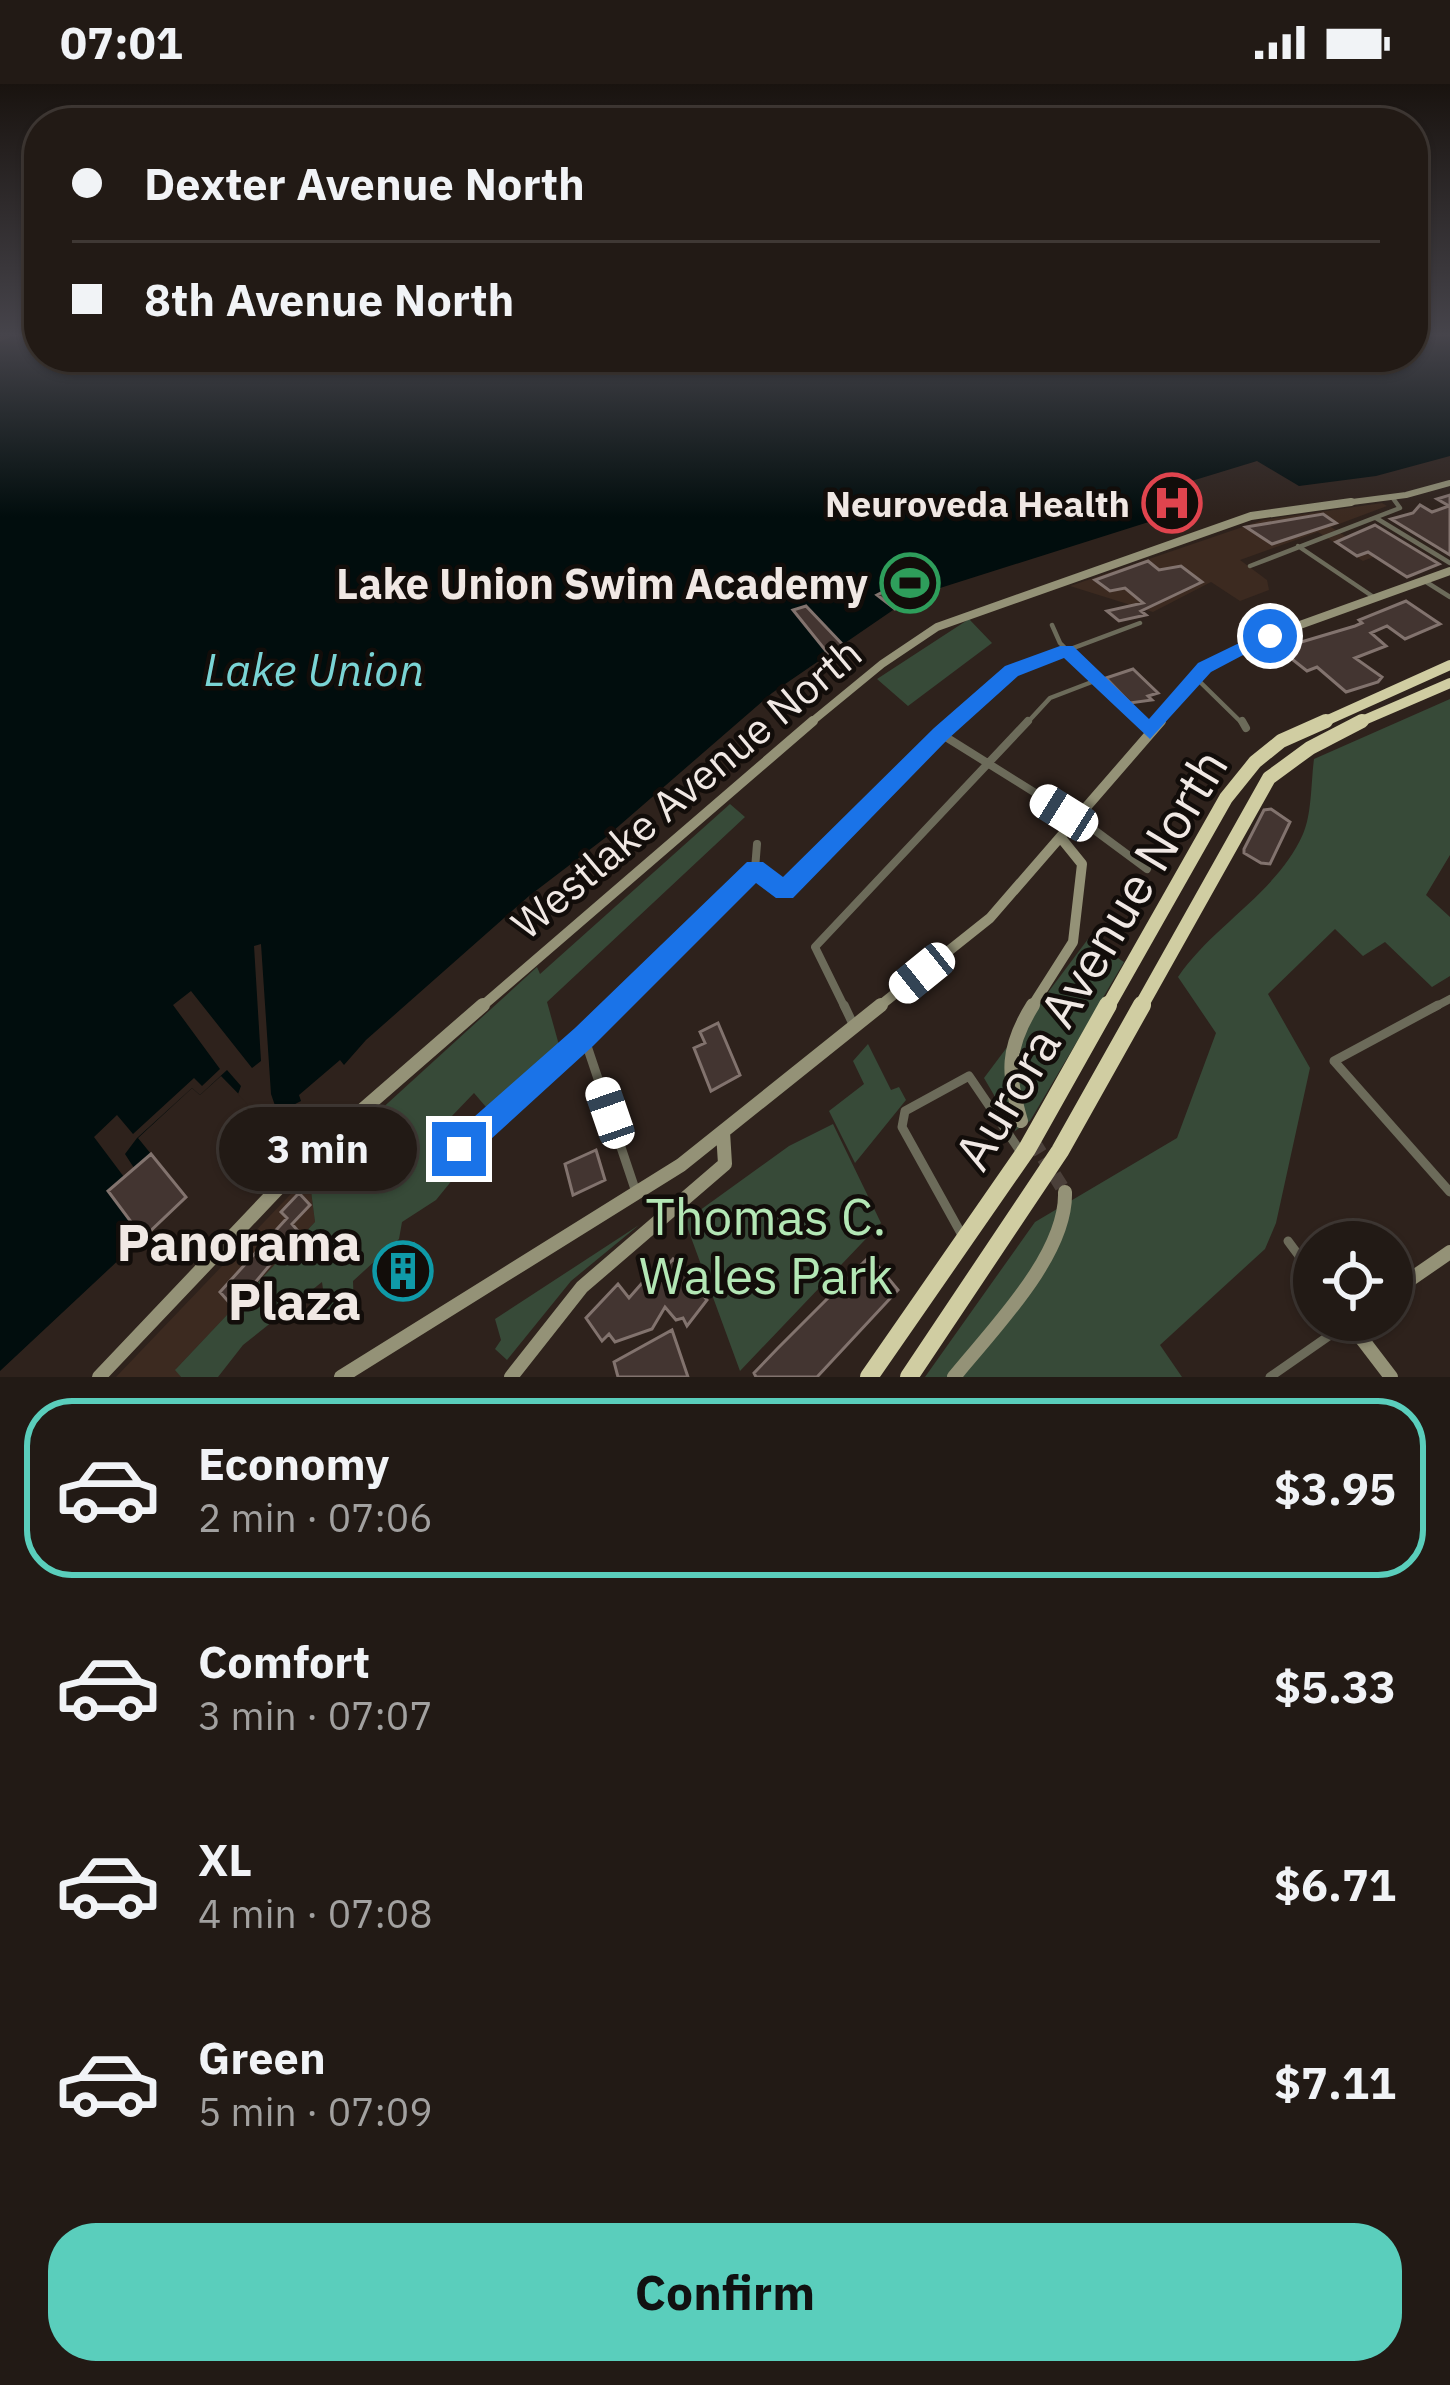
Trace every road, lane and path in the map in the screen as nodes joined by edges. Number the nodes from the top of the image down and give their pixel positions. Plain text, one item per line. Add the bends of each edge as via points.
1 (1450, 483) edge
2 (1392, 497) junction
3 (1375, 517) junction
4 (1297, 545) junction
5 (1250, 566) dead end
6 (1450, 567) edge
7 (1422, 580) junction
8 (1450, 597) edge
9 (1375, 598) junction
10 (1140, 623) dead end
11 (1052, 625) dead end
12 (1067, 650) junction
13 (1450, 665) edge
14 (1196, 677) junction
15 (1097, 680) junction
16 (1450, 683) edge
17 (1246, 728) dead end
18 (1150, 731) junction
19 (941, 734) junction
20 (987, 764) junction
21 (1076, 820) junction
22 (1061, 838) junction
23 (758, 844) dead end
24 (755, 869) junction
25 (1147, 869) dead end
26 (1449, 1000) edge
27 (855, 1027) junction
28 (584, 1037) junction
29 (1021, 1121) dead end
30 (723, 1132) junction
31 (459, 1149) dead end
32 (1023, 1156) junction
33 (1065, 1192) dead end
34 (1450, 1192) edge
35 (637, 1195) junction
36 (1288, 1241) dead end
37 (966, 1244) junction
38 (1293, 1248) edge
39 (1450, 1252) edge
40 (1413, 1278) edge
41 (1321, 1341) edge
42 (1364, 1341) edge
43 (99, 1377) edge
44 (340, 1377) edge
45 (511, 1377) edge
46 (869, 1377) edge
47 (909, 1377) edge
48 (954, 1377) edge
49 (1270, 1377) edge
50 (1391, 1377) edge

1 - 2 main road, Westlake Avenue North
2 - 3 street via 1400,508
2 - 43 main road, Westlake Avenue North via 1237,520 937,627 882,664 306,1159
3 - 4 street
3 - 6 street
4 - 5 street
4 - 9 street
6 - 7 main road
7 - 8 street
7 - 9 main road
9 - 14 main road via 1258,640
10 - 12 street
11 - 12 street
12 - 15 street
12 - 19 street via 1012,671
13 - 32 highway, Aurora Avenue North via 1312,723 1255,762 1226,798
14 - 17 street
14 - 18 main road
15 - 18 street
15 - 20 street via 1049,698
16 - 47 highway, Aurora Avenue North via 1329,736 1269,778 1060,1151
18 - 21 main road
19 - 20 street
19 - 24 street via 784,891
20 - 21 street
20 - 27 street via 814,947
21 - 22 main road
21 - 25 street
22 - 27 main road via 990,918
22 - 29 main road via 1082,864 1081,903 1073,942 1015,1033 1009,1082
23 - 24 street
24 - 28 street
26 - 34 street via 1334,1060
27 - 30 main road
28 - 31 street
28 - 35 street
30 - 35 main road
30 - 45 main road via 724,1164 583,1288
32 - 37 highway, Aurora Avenue North
32 - 37 street via 969,1076 902,1117
33 - 48 main road via 1067,1217
35 - 44 main road
36 - 38 street
37 - 46 highway, Aurora Avenue North
39 - 40 main road
41 - 49 street
42 - 50 main road

